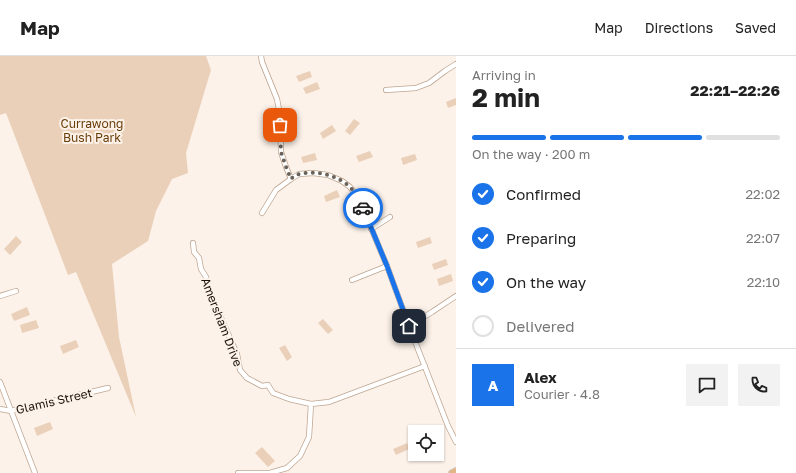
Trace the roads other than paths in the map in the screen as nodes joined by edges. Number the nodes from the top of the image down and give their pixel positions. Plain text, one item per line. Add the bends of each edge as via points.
1 (261, 56) edge
2 (456, 64) edge
3 (386, 90) dead end
4 (291, 179) junction
5 (262, 213) dead end
6 (390, 217) dead end
7 (371, 229) junction
8 (193, 243) dead end
9 (387, 266) junction
10 (352, 280) dead end
11 (16, 291) dead end
12 (0, 296) edge
13 (456, 296) edge
14 (409, 326) junction
15 (425, 366) junction
16 (0, 382) edge
17 (108, 388) dead end
18 (311, 404) junction
19 (0, 409) edge
20 (11, 411) junction
21 (456, 442) edge
22 (456, 471) edge
23 (35, 473) edge
24 (238, 473) edge
25 (452, 473) edge

1 - 4 street via 277,99 281,152
2 - 3 street via 429,83 416,88
4 - 5 street via 276,190
4 - 7 street via 298,174 313,172 342,181 359,199
6 - 7 street
7 - 9 street
8 - 18 street, Amersham Drive via 194,252 206,277 209,294 237,354 240,370 247,378 262,386 268,385 273,393
9 - 10 street
9 - 14 street
11 - 12 street
13 - 14 street
14 - 15 street
15 - 18 street, Amersham Drive via 329,402
15 - 21 street
16 - 20 street
17 - 20 street, Glamis Street
18 - 24 street via 309,437 300,456 287,468 270,473
19 - 20 street, Glamis Street
20 - 23 street
22 - 25 main road

